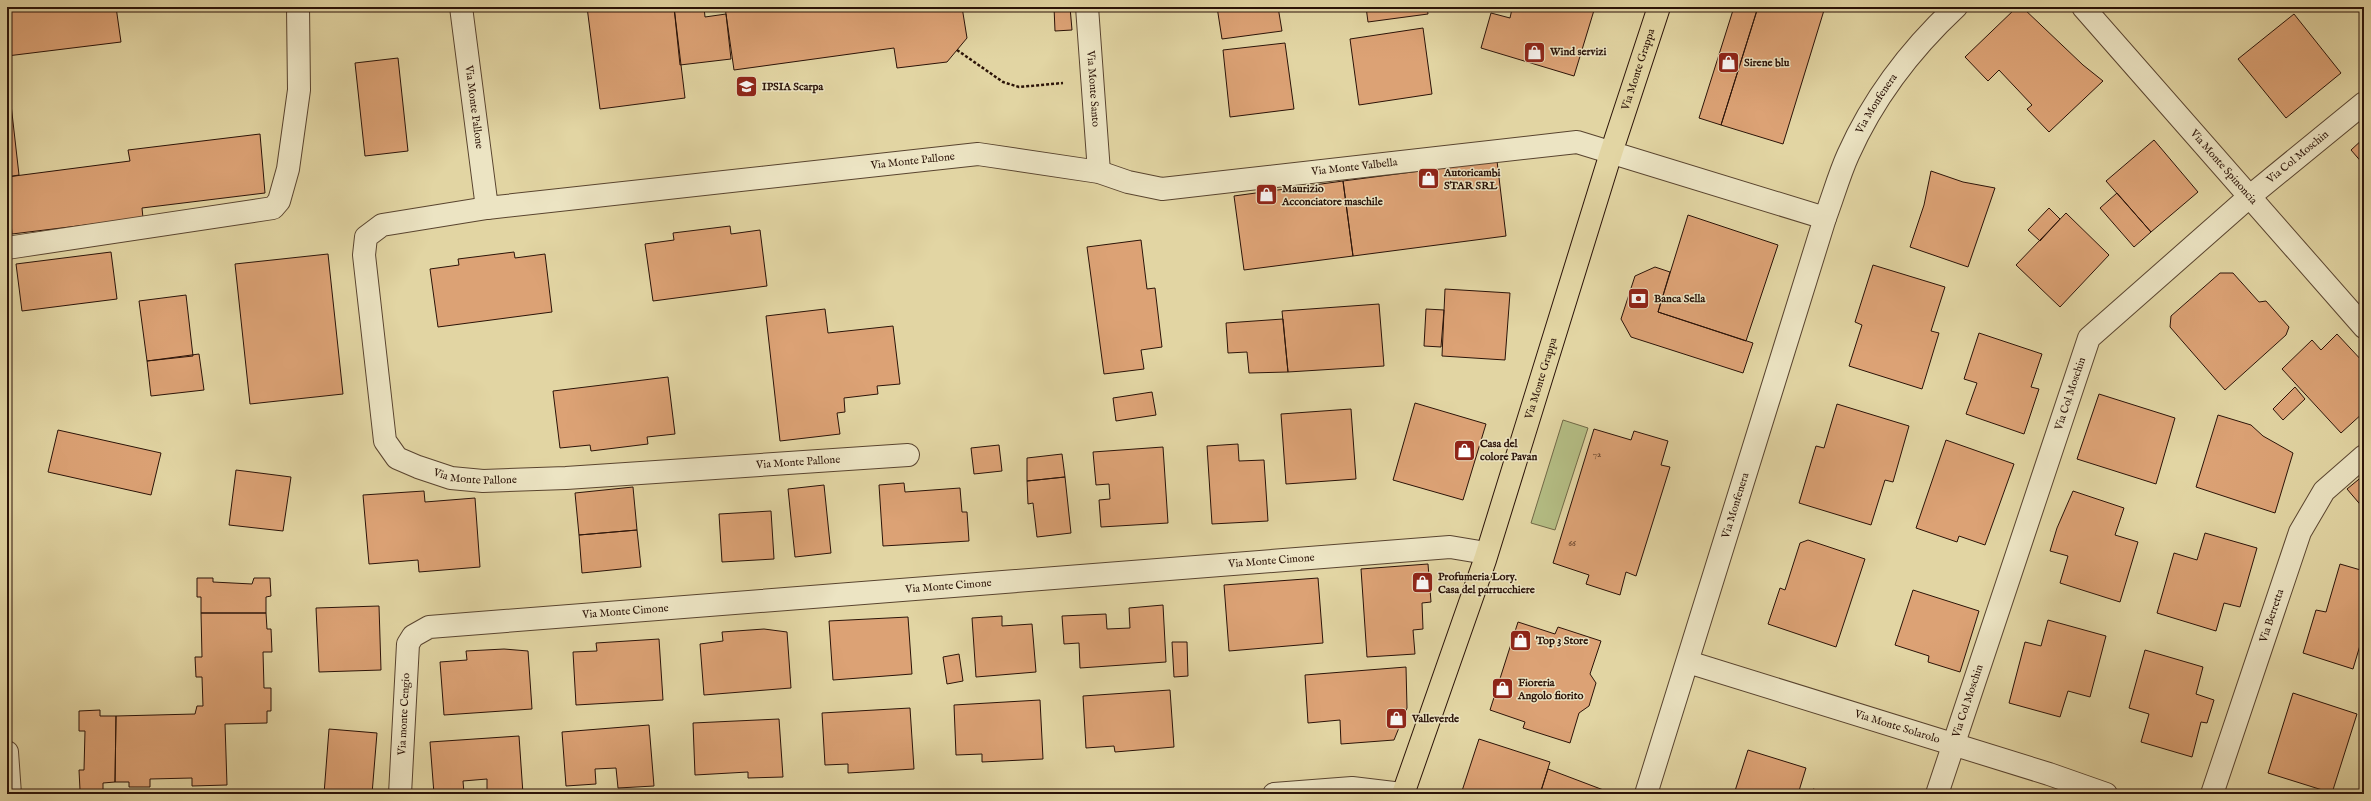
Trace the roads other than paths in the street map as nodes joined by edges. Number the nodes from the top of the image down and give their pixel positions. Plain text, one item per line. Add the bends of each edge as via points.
1 (298, 7) edge
2 (461, 7) edge
3 (1087, 7) edge
4 (1659, 7) edge
5 (1956, 7) edge
6 (2083, 7) edge
7 (2364, 103) edge
8 (1611, 153) junction
9 (1099, 172) junction
10 (2249, 196) junction
11 (487, 208) junction
12 (1825, 218) junction
13 (7, 248) edge
14 (2364, 327) edge
15 (908, 455) dead end
16 (2364, 456) edge
17 (1486, 553) junction
18 (413, 636) joint
19 (1688, 662) junction
20 (1955, 744) junction
21 (7, 752) edge
22 (10, 794) edge
23 (400, 794) edge
24 (1274, 794) edge
25 (1403, 794) edge
26 (1646, 794) edge
27 (1937, 794) edge
28 (2106, 794) edge
29 (2212, 794) edge

1 - 13 street via 299,90 285,183 279,201 273,208
2 - 11 street, Via Monte Pallone
3 - 9 street, Via Monte Santo
4 - 8 main road, Via Monte Grappa
5 - 12 street, Via Monfenera via 1911,54 1883,93 1848,155
6 - 10 street, Via Monte Spinoncia
7 - 10 street, Via Col Moschin
8 - 9 street, Via Monte Valbella via 1577,142 1162,189 1128,182
8 - 12 street
8 - 17 main road, Via Monte Grappa
9 - 11 street, Via Monte Pallone via 978,154
10 - 14 street, Via Monte Spinoncia
10 - 20 street, Via Col Moschin via 2088,338
11 - 15 street, Via Monte Pallone via 382,225 366,237 364,255 385,441 397,458 451,478 483,481 566,478
12 - 19 street, Via Monfenera
16 - 29 street, Via Berretta via 2324,492 2300,532
17 - 18 street, Via Monte Cimone via 1450,547 429,627
17 - 25 main road, Via Monte Grappa
18 - 23 street, Via monte Cengio via 408,644
19 - 20 street, Via Monte Solarolo
19 - 26 street, Via Monfenera
20 - 27 street, Via Col Moschin
20 - 28 street, Via Monte Solarolo
21 - 22 street
24 - 25 street via 1352,788

